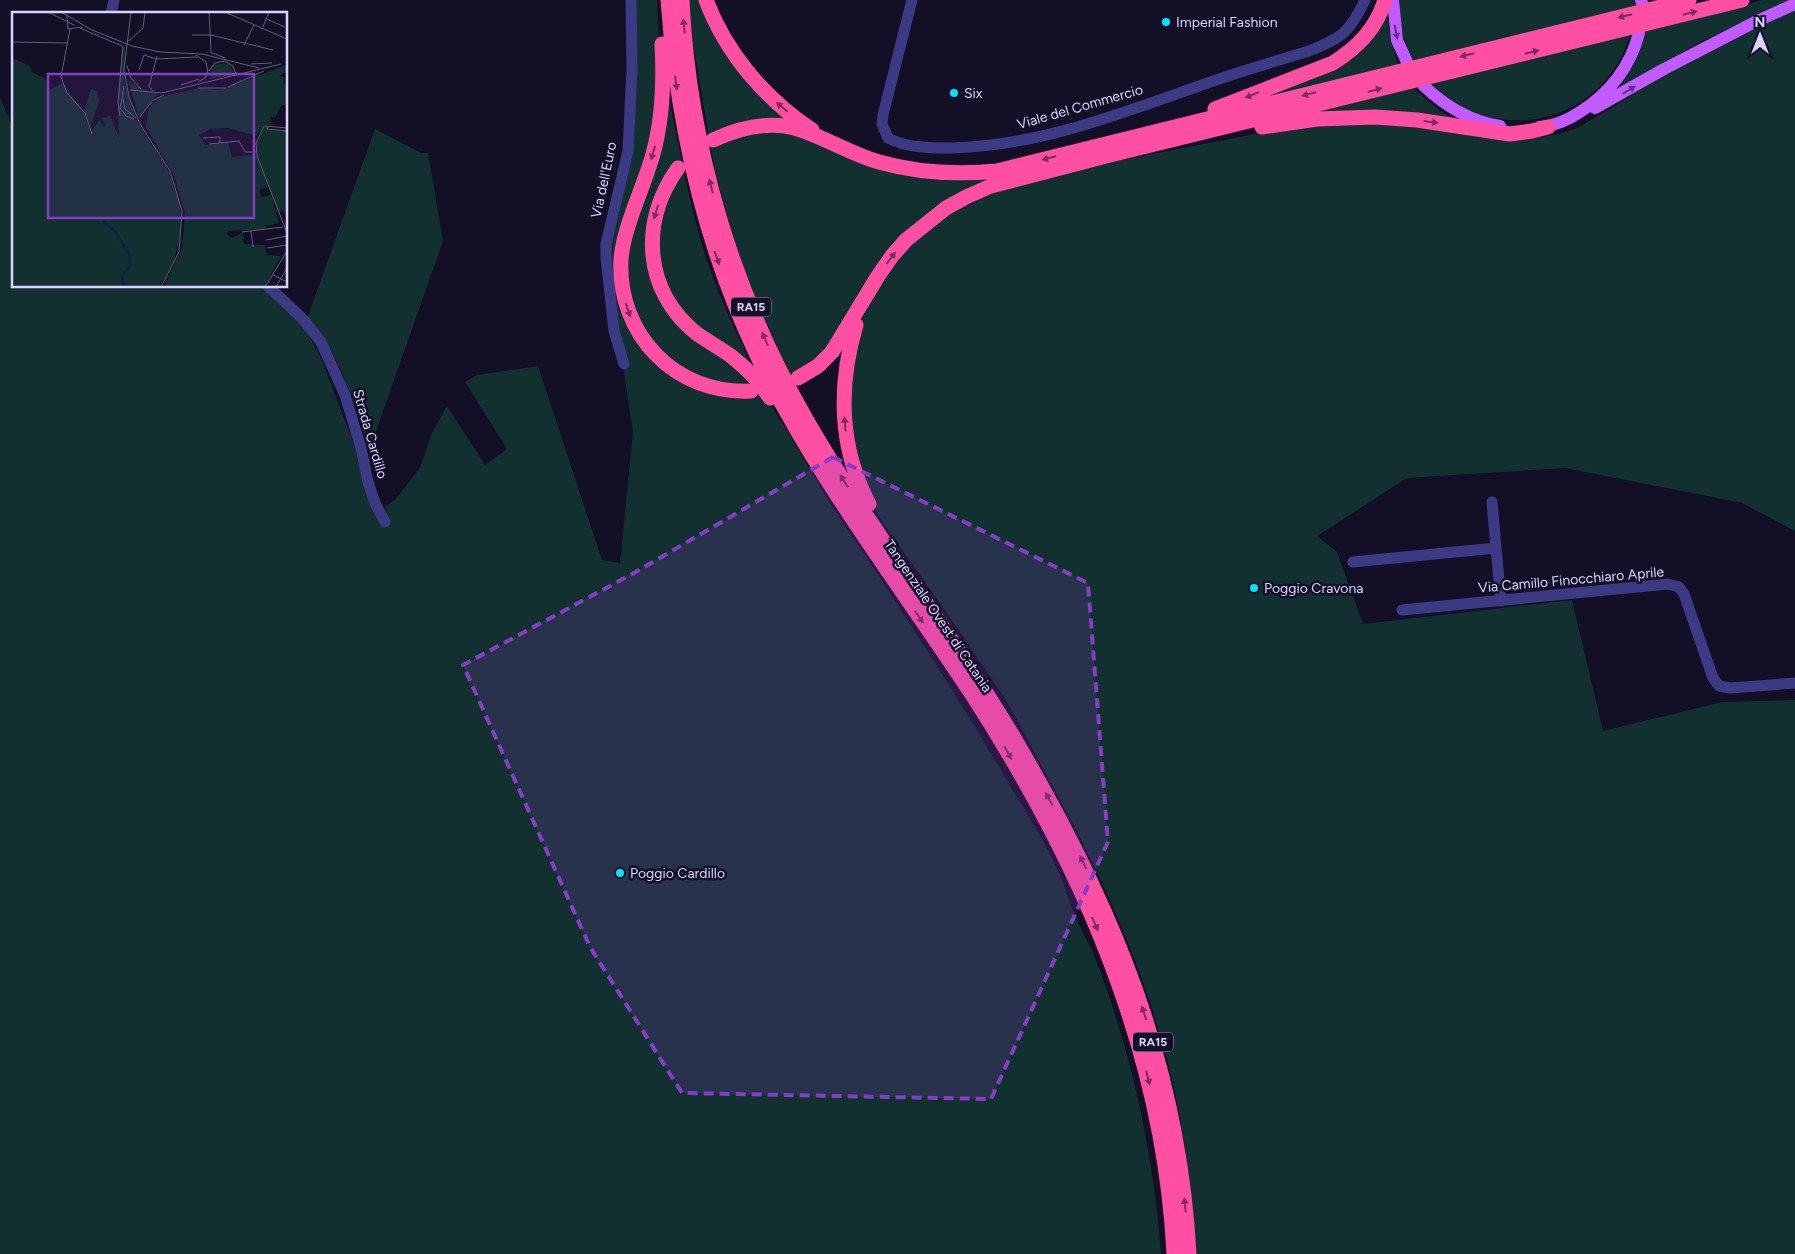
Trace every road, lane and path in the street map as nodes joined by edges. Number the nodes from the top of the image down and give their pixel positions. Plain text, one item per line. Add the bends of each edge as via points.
1 (631, 0) edge
2 (660, 0) edge
3 (668, 0) edge
4 (682, 0) edge
5 (706, 0) edge
6 (912, 0) edge
7 (1365, 0) edge
8 (1385, 0) edge
9 (1393, 0) edge
10 (1689, 0) edge
11 (1742, 0) edge
12 (1795, 4) edge
13 (1639, 33) dead end
14 (1407, 62) dead end
15 (1424, 86) dead end
16 (1569, 119) junction
17 (1548, 127) junction
18 (712, 140) dead end
19 (836, 146) junction
20 (1084, 150) junction
21 (1106, 156) junction
22 (678, 168) dead end
23 (270, 288) edge
24 (864, 299) junction
25 (624, 364) dead end
26 (798, 378) dead end
27 (751, 391) dead end
28 (1492, 502) dead end
29 (385, 522) dead end
30 (1496, 548) junction
31 (1353, 562) dead end
32 (892, 576) junction
33 (910, 580) junction
34 (1501, 601) junction
35 (1402, 610) dead end
36 (1795, 683) edge
37 (1174, 1254) edge
38 (1189, 1254) edge

1 - 25 street, Via dell'Euro via 628,151 606,244 614,331
2 -> 27 highway via 663,75 660,121 653,155 624,246 621,274 625,302 644,342 670,367 704,385
3 -> 32 highway, Tangenziale Ovest di Catania / RA15 via 677,88 690,162 713,246 734,304 799,435
33 -> 4 highway, Tangenziale Ovest di Catania / RA15 via 806,420 748,301 724,233 703,154 688,72
19 -> 5 highway via 801,123 755,82 724,39
6 - 7 street, Viale del Commercio via 882,124 888,138 894,141 945,148 1000,144 1068,130 1310,50 1335,40 1350,28
8 -> 20 highway via 1368,34 1333,63 1208,112
9 -> 14 main road via 1397,40
10 -> 20 highway
21 -> 11 highway
16 -> 12 main road via 1599,107 1664,69
13 - 16 main road via 1630,59 1615,83
15 - 17 main road via 1448,106 1474,119 1502,126
16 - 17 main road
21 -> 17 highway via 1154,150 1267,126 1342,117 1417,120 1510,134
18 - 19 highway via 746,128 771,126 797,129
20 -> 19 highway via 997,171 969,174 900,167
24 -> 21 highway via 906,240 946,208 991,186
22 -> 32 highway via 663,193 652,233 655,267 664,293 687,325 731,356 758,381 844,518
23 - 29 street, Strada Cardillo via 303,319 321,342 345,395 368,482
24 - 26 highway via 832,352 818,366
33 -> 24 highway via 896,547 863,493 847,446 844,409 846,366
28 - 30 street
30 - 31 street
30 - 34 street
32 -> 37 highway, Tangenziale Ovest di Catania / RA15 via 1004,747 1060,848 1109,956 1140,1046 1156,1114 1167,1172
38 -> 33 highway, Tangenziale Ovest di Catania / RA15 via 1170,1110 1154,1043 1122,951 1073,842 1020,749
34 - 35 street, Via Camillo Finocchiaro Aprile
34 - 36 street, Via Camillo Finocchiaro Aprile via 1668,584 1679,587 1713,678 1719,686

